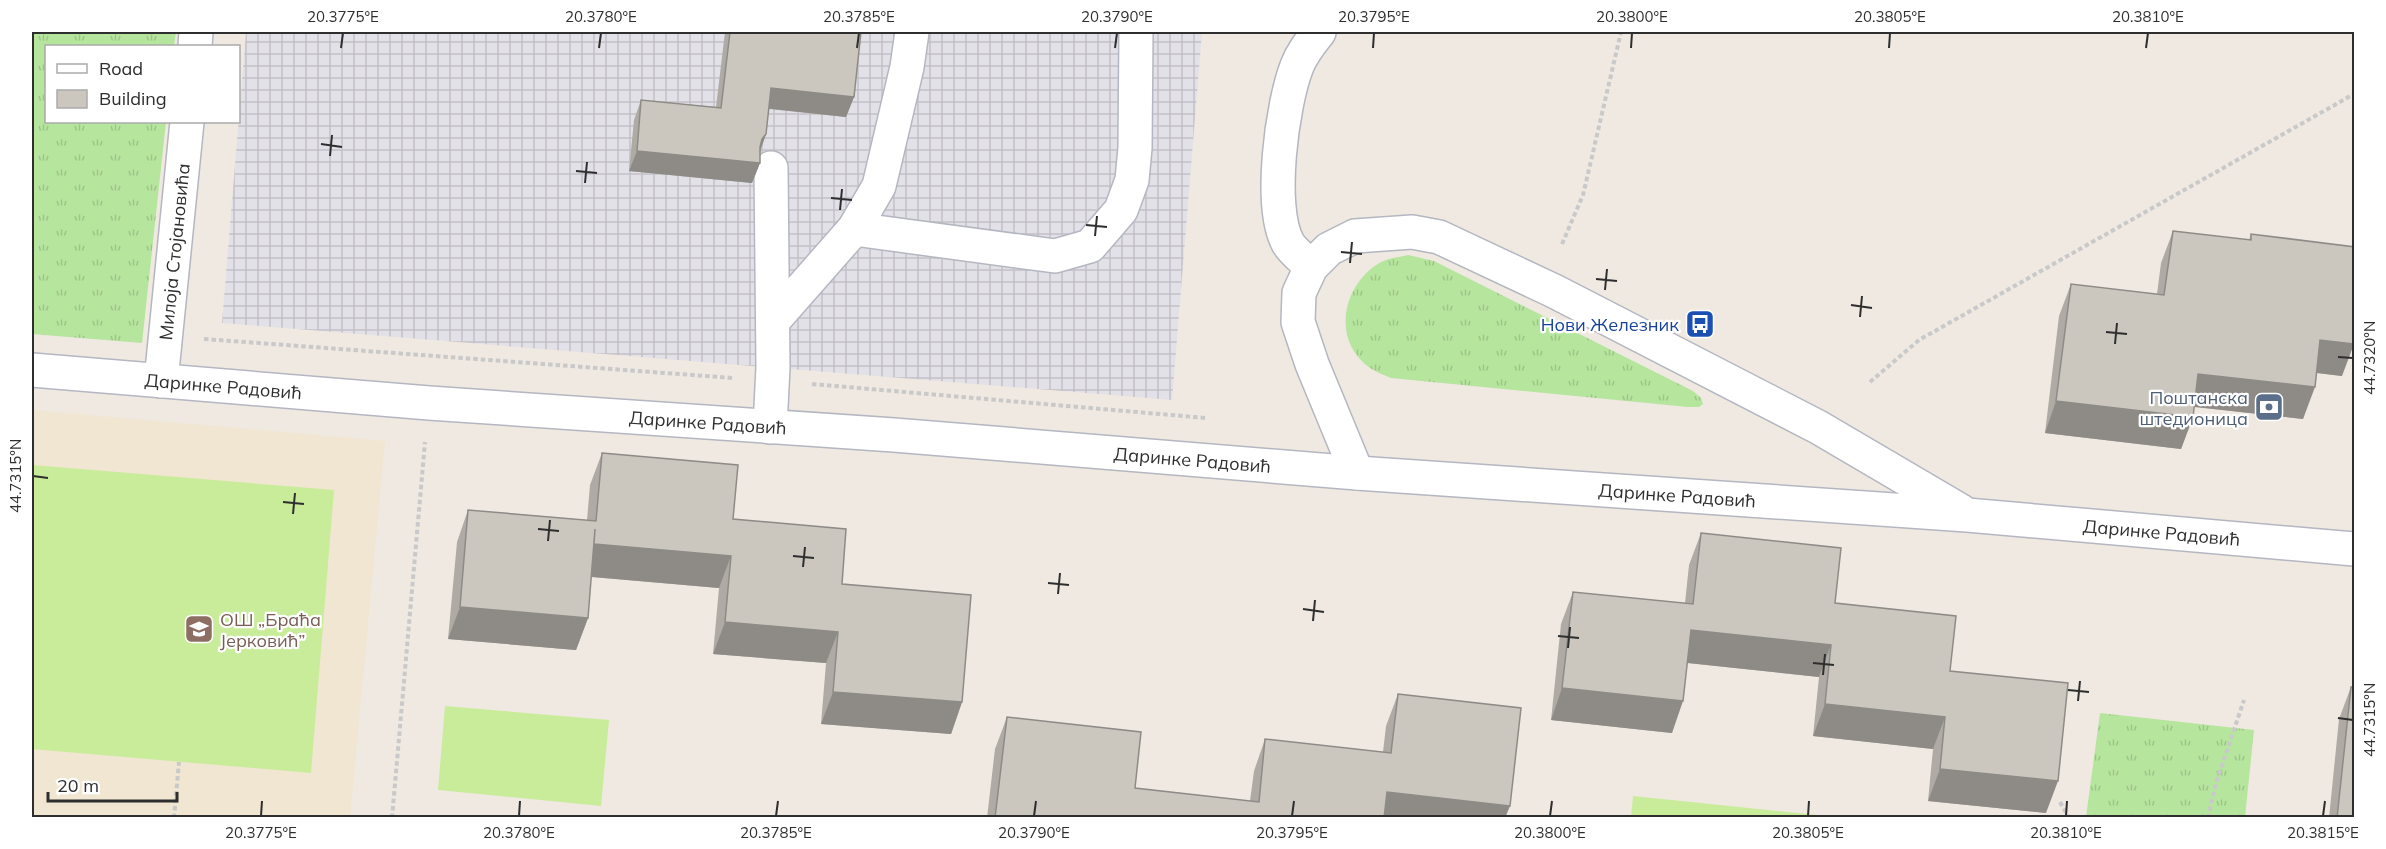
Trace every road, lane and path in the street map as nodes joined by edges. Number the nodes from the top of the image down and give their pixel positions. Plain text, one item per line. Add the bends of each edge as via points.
1 (912, 32) edge
2 (1136, 32) edge
3 (1319, 32) edge
4 (1621, 32) edge
5 (2355, 94) edge
6 (187, 123) edge
7 (771, 168) dead end
8 (854, 229) junction
9 (1562, 244) dead end
10 (1311, 267) junction
11 (773, 321) junction
12 (166, 336) junction
13 (32, 370) edge
14 (161, 381) junction
15 (772, 381) junction
16 (1870, 382) dead end
17 (429, 403) junction
18 (1206, 418) dead end
19 (770, 427) junction
20 (1357, 473) junction
21 (1967, 515) junction
22 (2355, 549) edge
23 (2244, 700) dead end
24 (179, 762) dead end
25 (2060, 802) edge
26 (174, 818) edge
27 (392, 818) edge
28 (2068, 818) edge
29 (2208, 818) edge

1 - 8 street via 879,186
2 - 8 street via 1136,148 1132,180 1121,210 1090,246 1055,256
3 - 10 street via 1304,50 1289,92 1278,197 1281,224 1289,244
4 - 9 path via 1583,195
5 - 16 path via 1919,340
6 - 12 street, Милоја Стојановића
7 - 11 street
8 - 11 street
10 - 20 street via 1299,293 1298,322
10 - 21 street via 1329,249 1355,236 1412,232 1438,237 1554,291 1818,427
11 - 15 street
12 - 14 street, Милоја Стојановића
12 - 15 path
13 - 14 street, Даринке Радовић
14 - 17 street, Даринке Радовић
15 - 18 path
15 - 19 street
17 - 19 street, Даринке Радовић
17 - 27 path
19 - 20 street, Даринке Радовић
20 - 21 street, Даринке Радовић
21 - 22 street, Даринке Радовић
23 - 29 path
24 - 26 path
25 - 28 path

